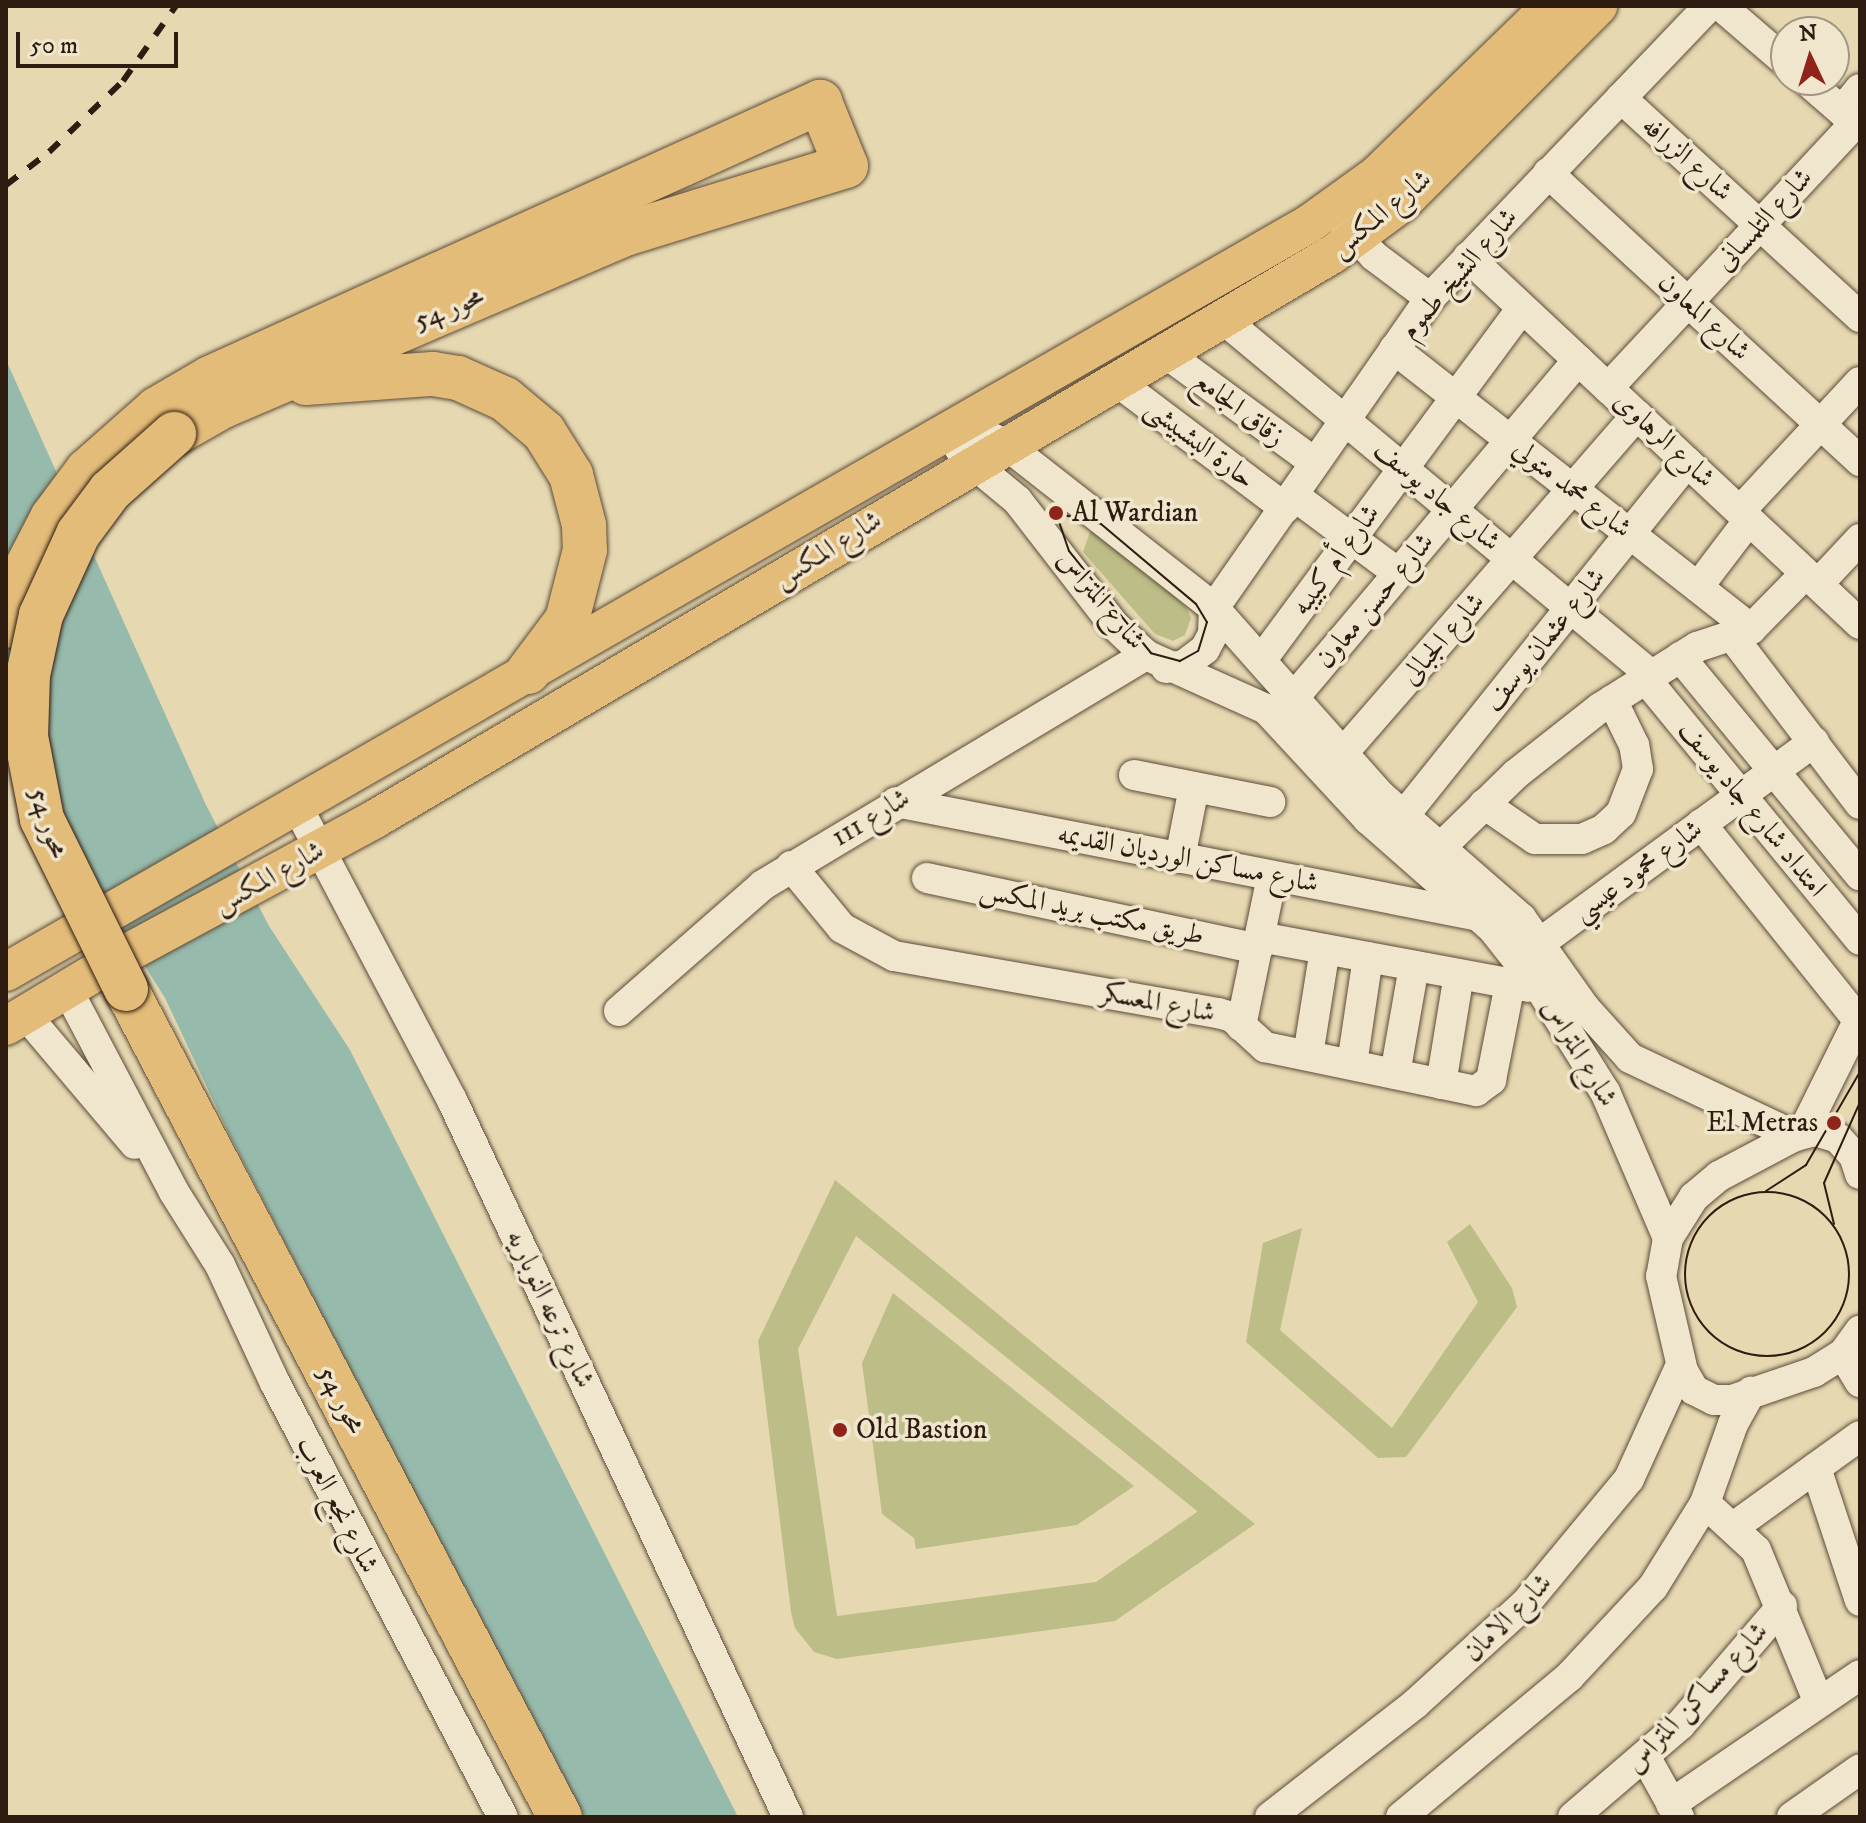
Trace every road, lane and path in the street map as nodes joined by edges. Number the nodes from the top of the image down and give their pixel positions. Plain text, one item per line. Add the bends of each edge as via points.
1 (1551, 6) edge
2 (1598, 6) edge
3 (1709, 6) edge
4 (1721, 6) edge
5 (1770, 48) edge
6 (1829, 96) edge
7 (1621, 98) junction
8 (1854, 113) edge
9 (1548, 173) junction
10 (1334, 207) junction
11 (1760, 225) junction
12 (1357, 238) junction
13 (1468, 257) junction
14 (1430, 298) junction
15 (1688, 302) junction
16 (1522, 308) junction
17 (1860, 317) edge
18 (1223, 319) junction
19 (1394, 349) junction
20 (1164, 352) junction
21 (1578, 360) junction
22 (1115, 380) junction
23 (1860, 382) edge
24 (268, 386) junction
25 (1608, 388) junction
26 (1456, 397) junction
27 (1637, 415) junction
28 (1344, 420) junction
29 (165, 422) junction
30 (1820, 425) junction
31 (947, 429) junction
32 (1510, 440) junction
33 (1005, 444) junction
34 (1860, 461) edge
35 (1687, 462) junction
36 (1315, 463) junction
37 (974, 464) junction
38 (1403, 468) junction
39 (1573, 489) junction
40 (1289, 501) junction
41 (1452, 509) junction
42 (1744, 515) junction
43 (1630, 534) junction
44 (1352, 538) junction
45 (1860, 539) edge
46 (736, 552) junction
47 (1512, 559) junction
48 (1398, 573) junction
49 (1812, 579) junction
50 (1698, 587) junction
51 (761, 593) junction
52 (1214, 608) junction
53 (1571, 608) junction
54 (1860, 624) edge
55 (6, 626) edge
56 (1742, 632) junction
57 (1680, 657) junction
58 (1263, 658) junction
59 (1156, 662) junction
60 (528, 672) junction
61 (1647, 675) junction
62 (1296, 695) junction
63 (1612, 700) junction
64 (1814, 742) junction
65 (1343, 753) junction
66 (1774, 771) junction
67 (1134, 775) dead end
68 (1194, 787) junction
69 (1741, 795) junction
70 (896, 802) junction
71 (1270, 802) dead end
72 (1484, 804) junction
73 (1860, 804) edge
74 (6, 805) edge
75 (298, 808) junction
76 (1402, 818) junction
77 (1701, 824) junction
78 (1440, 848) junction
79 (1180, 858) junction
80 (306, 859) junction
81 (791, 866) junction
82 (1860, 875) edge
83 (1272, 876) junction
84 (927, 878) dead end
85 (1480, 916) junction
86 (1860, 940) edge
87 (1258, 943) junction
88 (1540, 943) junction
89 (1325, 949) junction
90 (1368, 957) junction
91 (1414, 966) junction
92 (6, 972) edge
93 (1459, 974) junction
94 (106, 983) junction
95 (1510, 984) junction
96 (1541, 990) junction
97 (619, 1011) dead end
98 (1859, 1019) edge
99 (16, 1020) edge
100 (1241, 1026) junction
101 (1616, 1045) junction
102 (1308, 1055) junction
103 (1352, 1064) junction
104 (1590, 1067) junction
105 (1395, 1074) junction
106 (1441, 1084) junction
107 (1799, 1134) junction
108 (1858, 1158) edge
109 (174, 1192) junction
110 (1668, 1238) junction
111 (1851, 1342) edge
112 (1681, 1365) junction
113 (1860, 1382) edge
114 (1751, 1392) junction
115 (1860, 1436) edge
116 (1816, 1468) junction
117 (1705, 1503) junction
118 (1735, 1526) junction
119 (1860, 1601) edge
120 (1782, 1606) junction
121 (1860, 1675) edge
122 (1819, 1703) junction
123 (1646, 1758) junction
124 (1860, 1769) edge
125 (1675, 1811) edge
126 (1807, 1812) edge
127 (503, 1817) edge
128 (529, 1817) edge
129 (560, 1817) edge
130 (788, 1817) edge
131 (1270, 1817) edge
132 (1401, 1817) edge
133 (1573, 1817) edge

1 - 10 main road, شارع المكس via 1377,175
2 - 12 main road, شارع المكس via 1402,203
3 - 7 street, شارع الشيخ طموم
4 - 5 street
6 - 8 street
7 - 9 street, شارع الشيخ طموم
7 - 11 street, شارع الزرافه
8 - 11 street, شارع التلمسانى
9 - 13 street, شارع الشيخ طموم
9 - 15 street, شارع المعاون
10 - 12 street
10 - 31 main road, شارع المكس
11 - 15 street, شارع التلمسانى
11 - 17 street, شارع الزرافه
12 - 14 street
12 - 18 main road, شارع المكس
13 - 14 street, شارع الشيخ طموم
13 - 16 street, شارع الرهاوى
14 - 19 street, شارع الشيخ طموم
15 - 25 street, شارع التلمسانى
15 - 30 street, شارع المعاون
16 - 21 street, شارع الرهاوى
16 - 26 street, شارع أم كبيبه
18 - 20 main road, شارع المكس
18 - 28 street, شارع جاد يوسف
19 - 26 street, شارع محمد متولي
19 - 28 street, شارع الشيخ طموم
20 - 22 main road, شارع المكس
20 - 36 street, زقاق الجامع
21 - 25 street, شارع الرهاوى
21 - 32 street, شارع حسن معاون
22 - 33 main road, شارع المكس
22 - 40 street, حارة البشبيشى
23 - 30 street
24 - 29 highway, محور 54
24 - 29 highway, محور 54 via 625,234 846,166 820,102 210,378
24 - 60 highway via 433,374 505,399 544,432 571,475 585,550 567,620
25 - 27 street, شارع الرهاوى
26 - 32 street, شارع محمد متولي
26 - 38 street, شارع أم كبيبه
27 - 35 street, شارع الرهاوى
27 - 39 street, شارع الجبالى
28 - 36 street, شارع الشيخ طموم
28 - 38 street, شارع جاد يوسف
29 - 55 highway, محور 54 via 98,460 52,518 23,574
29 - 94 highway, محور 54, bridge via 78,534 41,615 28,675 26,737 42,819
30 - 34 street, شارع المعاون
30 - 42 street
31 - 33 street, شارع المتراس via 974,429
31 - 37 street, شارع المتراس
31 - 46 main road, شارع المكس
32 - 39 street, شارع محمد متولي
32 - 41 street, شارع حسن معاون
33 - 37 main road, شارع المكس
33 - 52 street, شارع المتراس
35 - 42 street, شارع الرهاوى
35 - 43 street, شارع عثمان يوسف
36 - 40 street, شارع الشيخ طموم
37 - 51 main road, شارع المكس
37 - 59 street, شارع المتراس via 1017,500 1114,625
38 - 41 street, شارع جاد يوسف
38 - 44 street, شارع أم كبيبه
39 - 43 street, شارع محمد متولي
39 - 47 street, شارع الجبالى
40 - 44 street, حارة البشبيشى
40 - 52 street, شارع الشيخ طموم
41 - 47 street, شارع جاد يوسف
41 - 48 street, شارع حسن معاون
42 - 49 street, شارع الرهاوى
42 - 50 street
43 - 50 street, شارع محمد متولي
43 - 53 street, شارع عثمان يوسف
44 - 48 street, حارة البشبيشى
44 - 58 street, شارع أم كبيبه
45 - 49 street
46 - 51 main road
46 - 60 main road, شارع المكس
47 - 53 street, شارع جاد يوسف
47 - 65 street, شارع الجبالى
48 - 62 street, شارع حسن معاون
49 - 54 street, شارع الرهاوى
49 - 56 street
50 - 56 street, شارع محمد متولي
51 - 80 main road, شارع المكس
52 - 58 street, شارع المتراس
52 - 59 street, شارع 111 via 1215,625 1205,649 1184,665
53 - 61 street, شارع جاد يوسف
53 - 76 street, شارع عثمان يوسف
56 - 57 street
56 - 64 street, شارع محمد متولي
57 - 61 street
57 - 66 street
58 - 62 street, شارع المتراس
59 - 70 street, شارع 111
59 - 85 street, شارع المتراس via 1231,691 1274,715 1368,819
60 - 75 main road, شارع المكس
61 - 63 street
61 - 69 street, امتداد شارع جاد يوسف
62 - 65 street, شارع المتراس
63 - 72 street
63 - 72 street via 1634,745 1638,769 1621,813 1604,829 1582,839 1535,839
64 - 66 street, شارع محمود عيسي
64 - 73 street, شارع محمد متولي
65 - 76 street, شارع المتراس
66 - 69 street, شارع محمود عيسي
66 - 82 street
67 - 68 street
68 - 71 street
68 - 79 street
69 - 77 street, شارع محمود عيسي
69 - 86 street, امتداد شارع جاد يوسف
70 - 79 street, شارع مساكن الورديان القديمه
70 - 81 street, شارع 111
72 - 78 street
74 - 94 highway, محور 54 via 23,858
75 - 80 street, شارع ترعه النوباريه
75 - 92 main road, شارع المكس
76 - 78 street, شارع المتراس
77 - 88 street, شارع محمود عيسي
77 - 98 street
78 - 88 street, شارع المتراس via 1496,892
79 - 83 street, شارع مساكن الورديان القديمه
80 - 94 main road, شارع المكس
80 - 130 street, شارع ترعه النوباريه via 452,1100
81 - 97 street, شارع 111 via 715,923
81 - 100 street, شارع المعسكر via 842,928 894,956 1218,1013
83 - 85 street, شارع مساكن الورديان القديمه
83 - 87 street
84 - 87 street, طريق مكتب بريد المكس
85 - 96 street, شارع المتراس
87 - 89 street, طريق مكتب بريد المكس
87 - 100 street
88 - 101 street, شارع المتراس
89 - 90 street, طريق مكتب بريد المكس
89 - 102 street
90 - 91 street, طريق مكتب بريد المكس
90 - 103 street
91 - 93 street, طريق مكتب بريد المكس
91 - 105 street
93 - 95 street, طريق مكتب بريد المكس
93 - 106 street
94 - 99 main road, شارع المكس
94 - 109 street, شارع نجع العرب
94 - 128 highway, محور 54
94 - 129 highway, محور 54
95 - 96 street, طريق مكتب بريد المكس
95 - 106 street, شارع المعسكر via 1488,1086 1476,1091
96 - 104 street, شارع المتراس
98 - 107 street
99 - 109 street, شارع نجع العرب
100 - 102 street, شارع المعسكر via 1257,1044
101 - 104 street
101 - 107 street, شارع المتراس via 1645,1068
102 - 103 street, شارع المعسكر
103 - 105 street, شارع المعسكر
104 - 110 street, شارع المتراس via 1634,1151
105 - 106 street, شارع المعسكر
107 - 108 street, شارع المتراس via 1828,1133
107 - 110 street via 1705,1185
109 - 127 street, شارع نجع العرب via 220,1265 275,1383
110 - 112 street via 1661,1276
111 - 113 street
111 - 114 street via 1814,1372
112 - 114 street via 1688,1382 1708,1398 1732,1400
112 - 131 street, شارع الامان via 1629,1479 1526,1603 1426,1695
114 - 117 street via 1733,1424
115 - 116 street
116 - 118 street
116 - 119 street
117 - 118 street
117 - 132 street via 1653,1587 1569,1677
118 - 120 street via 1756,1550
120 - 122 street
120 - 123 street, شارع مساكن المتراس via 1715,1687
121 - 122 street
122 - 125 street
123 - 125 street
123 - 133 street, شارع مساكن المتراس
124 - 126 street

